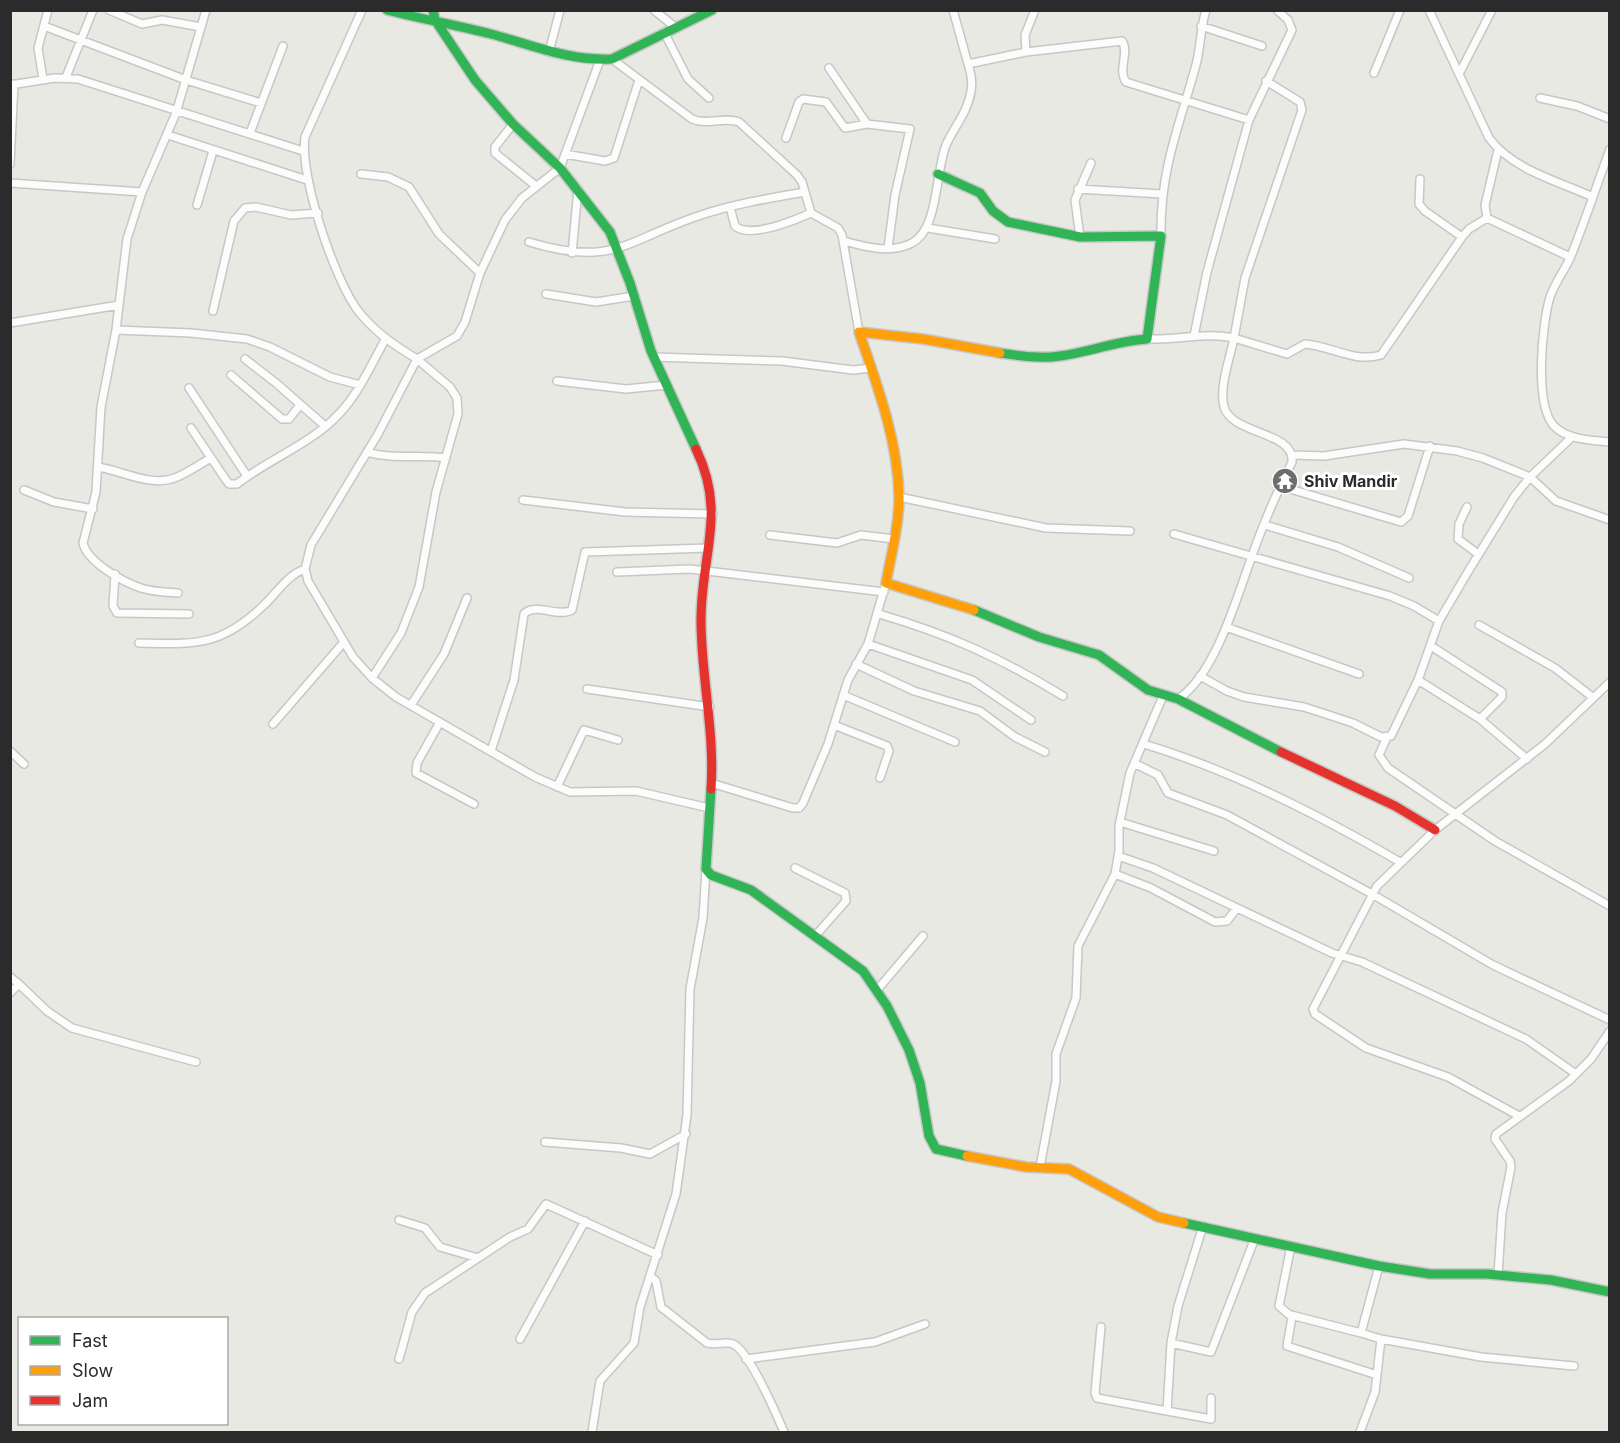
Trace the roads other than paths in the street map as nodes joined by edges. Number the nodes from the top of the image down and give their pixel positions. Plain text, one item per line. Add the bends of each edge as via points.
1 (48, 10) edge
2 (93, 10) edge
3 (109, 10) edge
4 (206, 10) edge
5 (362, 10) edge
6 (387, 10) edge
7 (560, 10) edge
8 (654, 10) edge
9 (712, 10) edge
10 (953, 10) edge
11 (1035, 10) edge
12 (1206, 10) edge
13 (1277, 10) edge
14 (1400, 10) edge
15 (1429, 10) edge
16 (1492, 10) edge
17 (434, 15) edge
18 (44, 26) junction
19 (1201, 26) junction
20 (201, 27) junction
21 (675, 27) junction
22 (664, 32) junction
23 (80, 40) junction
24 (283, 46) dead end
25 (1262, 46) dead end
26 (549, 51) junction
27 (1026, 52) junction
28 (612, 58) junction
29 (600, 60) junction
30 (968, 64) junction
31 (830, 68) dead end
32 (1374, 72) dead end
33 (1459, 74) junction
34 (66, 77) junction
35 (43, 80) junction
36 (186, 80) junction
37 (639, 80) junction
38 (1266, 81) junction
39 (12, 85) edge
40 (710, 98) dead end
41 (1185, 98) junction
42 (1540, 98) dead end
43 (261, 104) junction
44 (176, 112) junction
45 (1610, 119) edge
46 (1249, 120) junction
47 (513, 124) junction
48 (867, 124) junction
49 (250, 133) junction
50 (168, 135) junction
51 (786, 138) dead end
52 (1610, 149) edge
53 (1498, 150) junction
54 (213, 151) junction
55 (303, 151) junction
56 (565, 154) junction
57 (1091, 163) dead end
58 (10, 164) edge
59 (560, 168) junction
60 (361, 174) dead end
61 (938, 174) junction
62 (307, 180) junction
63 (1420, 180) dead end
64 (10, 183) edge
65 (536, 186) junction
66 (578, 189) junction
67 (1078, 189) junction
68 (142, 192) junction
69 (805, 192) junction
70 (1162, 194) junction
71 (1593, 196) junction
72 (197, 205) dead end
73 (730, 207) junction
74 (318, 213) junction
75 (811, 213) junction
76 (1487, 218) junction
77 (928, 228) junction
78 (1161, 236) junction
79 (1080, 237) junction
80 (1462, 237) junction
81 (995, 239) dead end
82 (844, 241) junction
83 (529, 242) dead end
84 (888, 249) junction
85 (618, 250) junction
86 (572, 253) junction
87 (1570, 257) junction
88 (480, 273) junction
89 (546, 294) dead end
90 (634, 296) junction
91 (119, 305) junction
92 (213, 311) dead end
93 (10, 322) edge
94 (116, 330) junction
95 (859, 332) junction
96 (1194, 336) junction
97 (1234, 338) junction
98 (1147, 339) junction
99 (385, 340) junction
100 (653, 357) junction
101 (417, 359) junction
102 (245, 360) dead end
103 (871, 368) junction
104 (231, 375) dead end
105 (557, 381) dead end
106 (360, 385) junction
107 (667, 385) junction
108 (189, 388) dead end
109 (300, 405) junction
110 (325, 426) junction
111 (191, 428) dead end
112 (1572, 437) junction
113 (1610, 442) edge
114 (1430, 446) junction
115 (368, 452) junction
116 (1293, 455) junction
117 (211, 458) junction
118 (446, 458) junction
119 (98, 467) junction
120 (247, 476) junction
121 (1530, 477) junction
122 (1280, 486) junction
123 (24, 490) dead end
124 (899, 497) junction
125 (523, 500) dead end
126 (1467, 507) dead end
127 (93, 509) junction
128 (713, 514) junction
129 (1610, 520) edge
130 (1265, 525) junction
131 (1130, 531) dead end
132 (1174, 534) dead end
133 (770, 535) dead end
134 (894, 539) junction
135 (708, 548) junction
136 (1478, 554) junction
137 (1252, 558) junction
138 (305, 569) junction
139 (704, 570) junction
140 (617, 572) dead end
141 (115, 573) junction
142 (1409, 578) dead end
143 (885, 587) junction
144 (178, 593) dead end
145 (467, 598) dead end
146 (189, 614) dead end
147 (879, 614) junction
148 (1439, 621) junction
149 (1479, 625) dead end
150 (1226, 627) junction
151 (344, 642) junction
152 (140, 644) dead end
153 (868, 644) junction
154 (1431, 646) junction
155 (856, 664) junction
156 (1359, 674) dead end
157 (1200, 676) junction
158 (372, 678) junction
159 (1418, 680) junction
160 (1610, 681) edge
161 (587, 689) dead end
162 (843, 695) junction
163 (1063, 696) dead end
164 (1163, 696) junction
165 (1591, 696) junction
166 (1178, 699) junction
167 (411, 705) junction
168 (710, 707) junction
169 (1480, 719) junction
170 (1031, 720) dead end
171 (440, 722) junction
172 (273, 724) dead end
173 (834, 725) junction
174 (1387, 738) junction
175 (618, 740) dead end
176 (955, 742) dead end
177 (1144, 744) junction
178 (10, 751) edge
179 (492, 751) junction
180 (1046, 752) dead end
181 (1527, 759) junction
182 (24, 764) dead end
183 (1136, 764) junction
184 (880, 778) dead end
185 (711, 783) junction
186 (557, 787) junction
187 (474, 804) dead end
188 (709, 808) junction
189 (1455, 815) junction
190 (1120, 822) junction
191 (1435, 830) junction
192 (1214, 851) dead end
193 (1118, 856) junction
194 (1400, 862) junction
195 (795, 868) dead end
196 (706, 869) junction
197 (1115, 874) junction
198 (1372, 894) junction
199 (1610, 906) edge
200 (1237, 908) junction
201 (816, 935) junction
202 (923, 936) dead end
203 (1338, 955) junction
204 (10, 977) edge
205 (19, 984) junction
206 (877, 990) junction
207 (10, 993) edge
208 (1610, 1020) edge
209 (1610, 1031) edge
210 (196, 1062) dead end
211 (1576, 1074) junction
212 (1519, 1116) junction
213 (686, 1134) junction
214 (545, 1142) dead end
215 (1040, 1167) junction
216 (399, 1220) dead end
217 (585, 1221) junction
218 (1203, 1226) junction
219 (1255, 1238) junction
220 (1291, 1246) junction
221 (658, 1255) junction
222 (478, 1258) junction
223 (1379, 1266) junction
224 (1498, 1275) junction
225 (650, 1276) junction
226 (1610, 1292) edge
227 (1291, 1315) junction
228 (925, 1324) dead end
229 (1101, 1327) dead end
230 (1361, 1334) junction
231 (520, 1339) dead end
232 (1381, 1340) junction
233 (1171, 1343) junction
234 (399, 1359) dead end
235 (746, 1359) junction
236 (1574, 1366) dead end
237 (1377, 1375) junction
238 (1211, 1398) dead end
239 (1167, 1410) junction
240 (592, 1432) edge
241 (784, 1432) edge
242 (1360, 1432) edge

1 - 18 street
2 - 23 street
3 - 20 street via 142,24 162,21
4 - 20 street
5 - 55 street via 313,116
6 - 17 street
7 - 26 street
8 - 21 street
9 - 21 street
10 - 30 street
11 - 27 street via 1025,35
12 - 19 street
13 - 38 street via 1292,30
14 - 32 street
15 - 33 street
16 - 33 street
17 - 26 street
17 - 47 street via 475,80
18 - 23 street
18 - 35 street via 38,48
19 - 25 street
19 - 41 street via 1199,54
20 - 36 street
21 - 22 street
22 - 28 street
22 - 40 street via 688,79
23 - 34 street
23 - 36 street
24 - 43 street
26 - 29 street
27 - 30 street
27 - 41 street via 1122,41 1122,72 1126,81
28 - 29 street
28 - 37 street
29 - 56 street
30 - 61 street via 972,77 970,97 946,145
31 - 48 street
33 - 53 street
34 - 35 street
34 - 44 street
35 - 39 street
36 - 43 street
36 - 44 street
37 - 56 street via 614,158 605,161
37 - 69 street via 698,121 739,122 797,175
38 - 46 street
38 - 97 street via 1300,102 1302,110 1245,278
39 - 58 street
41 - 46 street
41 - 70 street
42 - 45 street
43 - 49 street
44 - 49 street
44 - 50 street
46 - 96 street via 1207,272
47 - 59 street
47 - 65 street via 495,147 495,153
48 - 51 street via 845,129 826,102 803,99
48 - 84 street via 910,129
49 - 55 street
50 - 54 street
50 - 68 street
52 - 71 street
53 - 71 street via 1525,167
53 - 76 street via 1485,205
54 - 62 street
54 - 72 street
55 - 62 street
56 - 59 street
57 - 67 street
59 - 65 street
59 - 66 street
60 - 88 street via 388,177 409,187 438,234
61 - 77 street
61 - 79 street via 980,193 993,211 1008,222
62 - 74 street
63 - 80 street via 1419,204
64 - 68 street
65 - 88 street via 506,220
66 - 85 street via 599,215
66 - 86 street
67 - 70 street
67 - 79 street via 1075,208
68 - 91 street via 127,239
69 - 73 street
69 - 75 street
70 - 78 street
71 - 87 street
73 - 75 street via 735,226 744,230 781,225
73 - 85 street via 700,215
74 - 92 street via 291,215 244,208 234,221
74 - 99 street via 347,292 357,310
75 - 82 street via 838,228
76 - 80 street
76 - 87 street
77 - 81 street
77 - 84 street via 912,243
78 - 79 street
78 - 98 street
80 - 97 street via 1381,355 1358,357 1305,344 1287,354
82 - 84 street
82 - 95 street
83 - 86 street
85 - 86 street
85 - 90 street
87 - 112 street via 1551,294 1542,345 1547,416 1554,426
88 - 101 street via 457,336
89 - 90 street via 596,302
90 - 100 street
91 - 93 street
91 - 94 street
94 - 106 street via 247,339 330,377
94 - 119 street via 101,407
95 - 98 street via 1029,358 1061,356
95 - 103 street
96 - 97 street
96 - 98 street
97 - 116 street via 1224,390 1226,412 1235,423 1263,432
99 - 101 street
99 - 106 street
100 - 103 street
100 - 107 street
101 - 115 street
101 - 118 street via 457,398 458,414
102 - 109 street
103 - 124 street via 891,443
104 - 109 street via 282,419 289,419
105 - 107 street via 626,389
106 - 110 street via 339,415
107 - 128 street via 705,467
108 - 120 street
109 - 110 street
110 - 120 street
111 - 117 street
112 - 113 street
112 - 121 street
114 - 116 street via 1404,444 1324,456
114 - 121 street via 1483,458
114 - 122 street via 1408,516 1401,522
115 - 118 street
115 - 138 street via 311,545
116 - 122 street
117 - 119 street via 166,480 138,478
117 - 120 street via 229,484 237,484
118 - 158 street via 419,587 401,633
119 - 127 street
121 - 129 street via 1556,501
121 - 136 street
122 - 130 street
123 - 127 street via 54,502
124 - 131 street via 1046,528
124 - 134 street
125 - 128 street via 616,512
126 - 136 street via 1459,524 1458,539
127 - 141 street via 84,534 85,550
128 - 135 street
130 - 137 street
130 - 142 street via 1338,547
132 - 137 street
133 - 134 street via 837,543 861,535
134 - 143 street
135 - 139 street
135 - 179 street via 585,552 572,610 562,613 531,609 524,614 514,680
136 - 148 street
137 - 148 street via 1390,596
137 - 150 street
138 - 151 street via 308,581
138 - 152 street via 222,637 195,643
139 - 140 street
139 - 143 street
139 - 168 street via 701,620
141 - 144 street via 140,588
141 - 146 street via 113,606 117,613
143 - 147 street
143 - 164 street via 974,610 1038,636 1089,650
145 - 167 street via 444,654
147 - 153 street
147 - 163 street via 988,652
148 - 154 street
149 - 165 street via 1555,668
150 - 156 street
150 - 157 street
151 - 158 street
151 - 172 street
153 - 155 street
153 - 170 street via 972,680
154 - 159 street
154 - 169 street via 1502,692 1502,697
155 - 162 street
155 - 180 street via 914,691 980,711 1015,737
157 - 166 street via 1188,693
157 - 174 street via 1244,697 1304,706
158 - 167 street
159 - 169 street
159 - 174 street via 1395,732
160 - 165 street
161 - 168 street
162 - 173 street
162 - 176 street
164 - 166 street
164 - 177 street
165 - 181 street
166 - 191 street via 1303,764 1395,806
167 - 171 street
168 - 185 street
169 - 181 street
171 - 179 street
171 - 187 street via 417,763 416,773
173 - 184 street via 887,746 889,751
173 - 185 street via 799,808
174 - 189 street via 1379,755 1381,761
175 - 186 street via 584,730
177 - 183 street
177 - 194 street via 1186,756 1263,791
178 - 182 street
179 - 186 street
181 - 189 street
183 - 190 street via 1130,773
183 - 198 street via 1158,775 1168,793 1227,815
185 - 188 street
186 - 188 street via 585,793 636,791
188 - 196 street
189 - 191 street
189 - 199 street
190 - 192 street
190 - 193 street
191 - 194 street
193 - 197 street
193 - 200 street via 1153,868
194 - 198 street
195 - 201 street via 845,893 846,901
196 - 201 street via 711,875 751,890
196 - 213 street via 688,1017
197 - 200 street via 1215,922 1227,921
197 - 215 street via 1078,946 1076,998 1056,1054 1056,1081
198 - 203 street
198 - 208 street via 1493,965
200 - 203 street
201 - 206 street via 863,971
202 - 206 street
203 - 211 street via 1362,962 1526,1038
203 - 212 street via 1313,1006 1315,1014 1366,1048 1448,1077
204 - 205 street
205 - 207 street
205 - 210 street via 72,1028
206 - 215 street via 909,1050 920,1083 929,1136 936,1149 951,1155
209 - 211 street
211 - 212 street
212 - 224 street via 1499,1129 1495,1139 1511,1167 1502,1213
213 - 214 street via 650,1154
213 - 221 street via 676,1194
215 - 218 street via 1069,1169 1145,1212
216 - 222 street via 425,1228 440,1247
217 - 221 street
217 - 222 street via 546,1204 528,1229
217 - 231 street
218 - 219 street
218 - 233 street via 1178,1306
219 - 220 street
219 - 233 street via 1212,1350 1206,1353
220 - 223 street
220 - 227 street via 1279,1306
221 - 225 street
222 - 234 street via 434,1286 418,1302
223 - 224 street via 1430,1274
223 - 230 street
224 - 226 street via 1573,1282
225 - 235 street via 656,1281 664,1311 708,1343 733,1343
225 - 240 street via 634,1343 600,1381
227 - 230 street
227 - 237 street via 1288,1347
228 - 235 street via 874,1341
229 - 239 street via 1097,1398
230 - 232 street
232 - 236 street via 1481,1357
232 - 237 street
233 - 239 street
235 - 241 street
237 - 242 street via 1373,1399
238 - 239 street via 1211,1419

